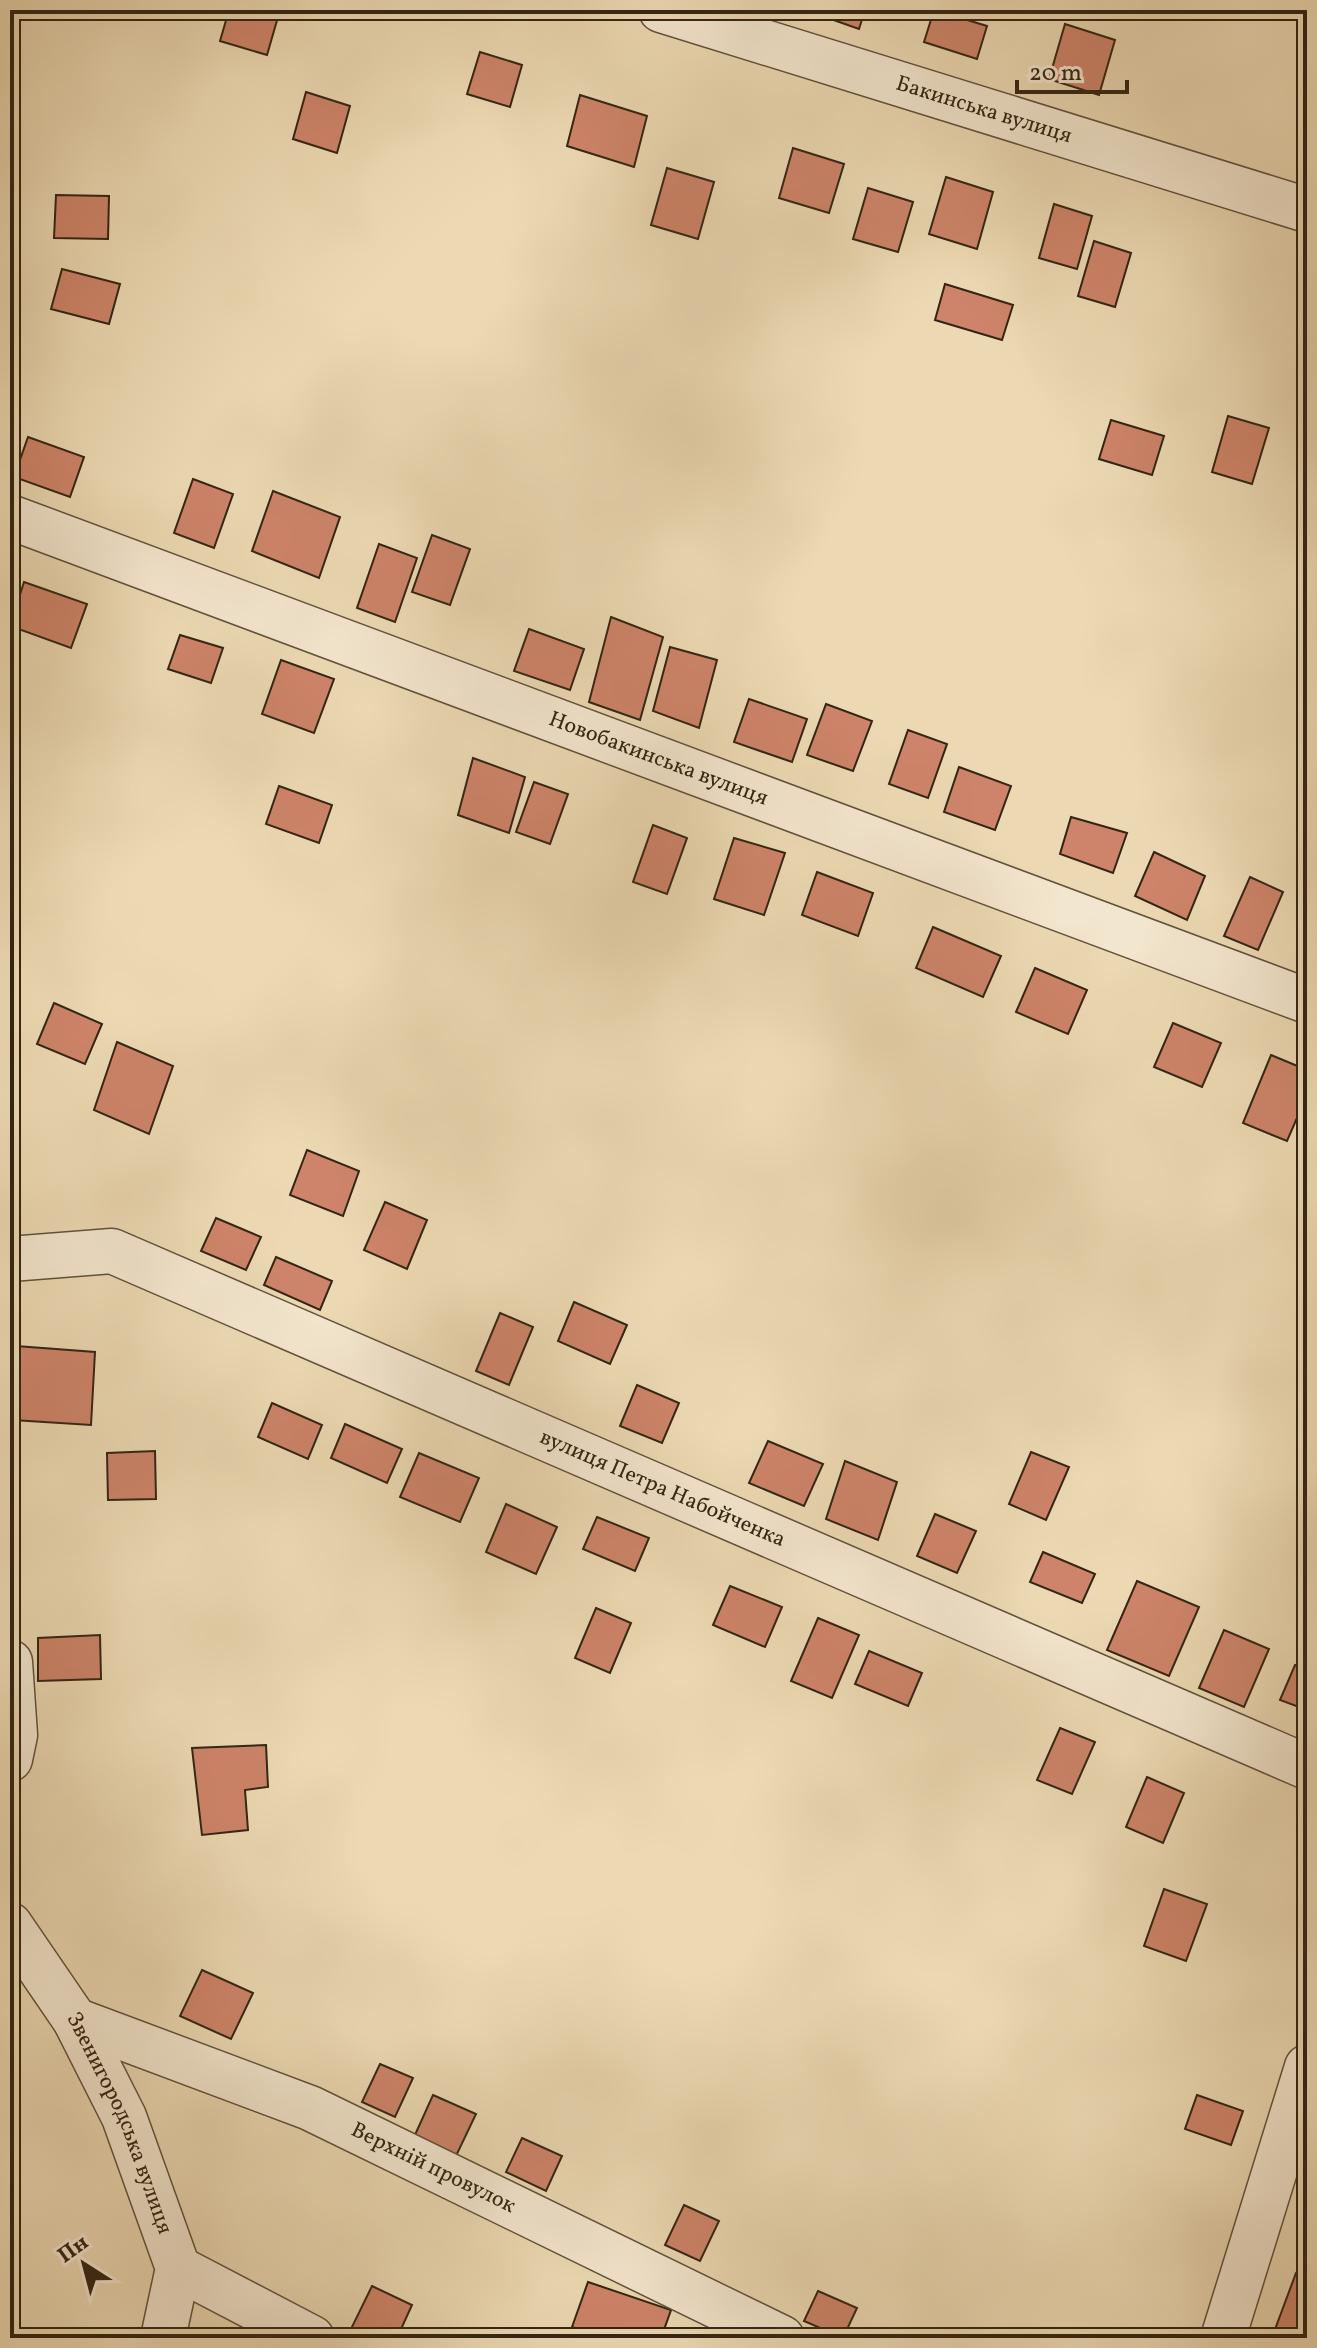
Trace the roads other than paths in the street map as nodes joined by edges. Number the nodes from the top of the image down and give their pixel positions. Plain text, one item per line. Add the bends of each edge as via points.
1 (661, 10) edge
2 (1307, 210) edge
3 (10, 517) edge
4 (1307, 1001) edge
5 (10, 1259) edge
6 (10, 1662) edge
7 (10, 1759) edge
8 (1307, 1767) edge
9 (10, 1925) edge
10 (75, 2020) junction
11 (1307, 2067) edge
12 (178, 2268) junction
13 (163, 2338) edge
14 (312, 2338) edge
15 (782, 2338) edge
16 (1223, 2338) edge

1 - 2 street, Бакинська вулиця
3 - 4 street, Новобакинська вулиця
5 - 8 street, вулиця Петра Набойченка via 112,1251
6 - 7 street via 15,1735
9 - 10 street, Звенигородська вулиця
10 - 12 street, Звенигородська вулиця via 124,2117
10 - 15 street, Верхній провулок via 310,2108
11 - 16 street
12 - 13 street
12 - 14 street

